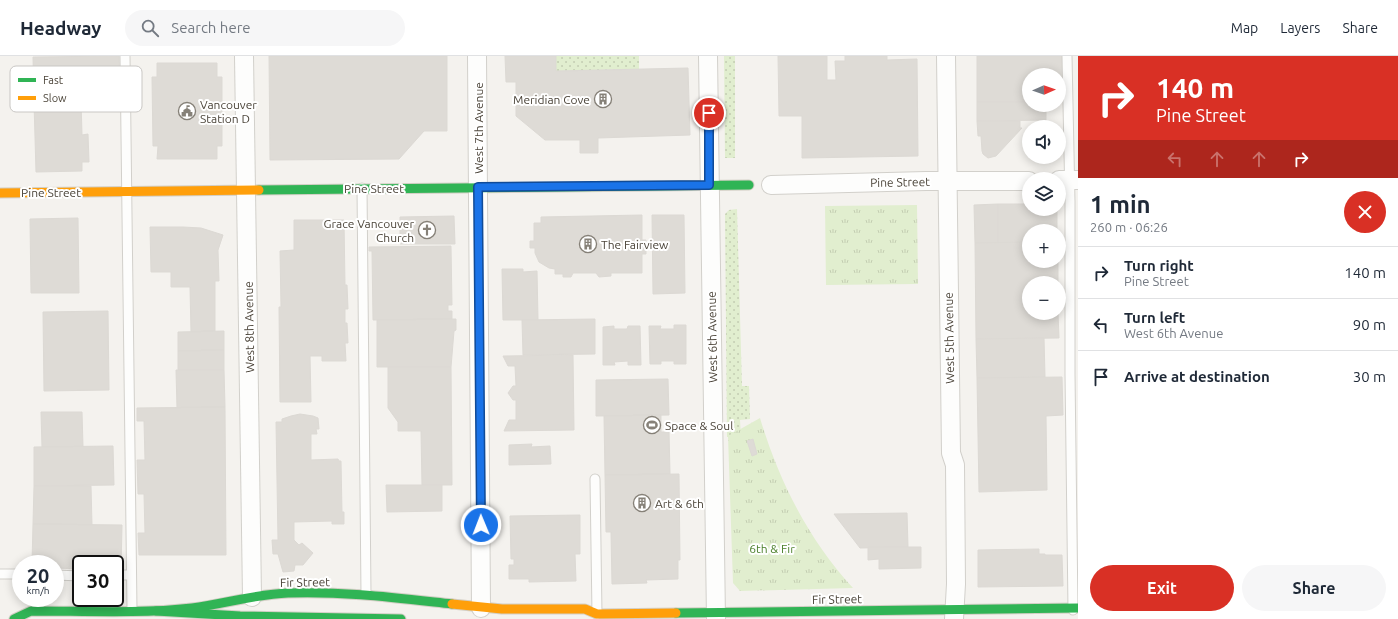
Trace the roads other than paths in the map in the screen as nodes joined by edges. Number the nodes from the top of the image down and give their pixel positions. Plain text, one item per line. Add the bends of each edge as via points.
1 (125, 56) edge
2 (244, 56) edge
3 (477, 56) edge
4 (708, 56) edge
5 (946, 56) edge
6 (1067, 56) edge
7 (125, 66) edge
8 (125, 112) edge
9 (1069, 180) edge
10 (948, 181) junction
11 (1022, 181) edge
12 (709, 185) junction
13 (749, 185) dead end
14 (770, 185) dead end
15 (478, 187) junction
16 (362, 188) junction
17 (246, 189) junction
18 (0, 192) edge
19 (126, 192) junction
20 (595, 479) dead end
21 (0, 574) edge
22 (12, 574) edge
23 (124, 575) edge
24 (131, 575) junction
25 (366, 594) junction
26 (252, 597) junction
27 (481, 608) junction
28 (1076, 608) edge
29 (132, 610) junction
30 (156, 611) junction
31 (954, 614) edge
32 (820, 615) edge
33 (593, 616) edge
34 (716, 616) edge
35 (14, 619) edge
36 (401, 619) edge
37 (1073, 619) edge

1 - 7 lane
2 - 17 street, West 8th Avenue
3 - 15 street, West 7th Avenue
4 - 12 street, West 6th Avenue
5 - 10 street, West 5th Avenue
6 - 9 lane
8 - 19 lane
9 - 28 lane via 1070,374
10 - 11 street, Pine Street
10 - 14 street, Pine Street
10 - 31 street, West 5th Avenue via 951,453 955,464
12 - 13 main road, Pine Street
12 - 15 main road, Pine Street
12 - 34 street, West 6th Avenue
15 - 16 main road, Pine Street
15 - 27 street, West 7th Avenue
16 - 17 main road, Pine Street
16 - 25 lane
17 - 19 main road, Pine Street
17 - 26 street, West 8th Avenue
18 - 19 main road, Pine Street
19 - 24 lane
20 - 33 lane
21 - 22 lane
23 - 24 lane
24 - 29 lane
25 - 26 main road, Fir Street via 288,593
25 - 27 main road, Fir Street
26 - 30 main road, Fir Street via 193,608
27 - 33 main road, Fir Street via 585,609
28 - 31 main road, Fir Street
28 - 37 lane
29 - 30 main road, Fir Street
29 - 35 main road, Fir Street via 31,611
30 - 36 main road via 240,616
31 - 32 main road, Fir Street
32 - 34 main road, Fir Street
33 - 34 main road, Fir Street

